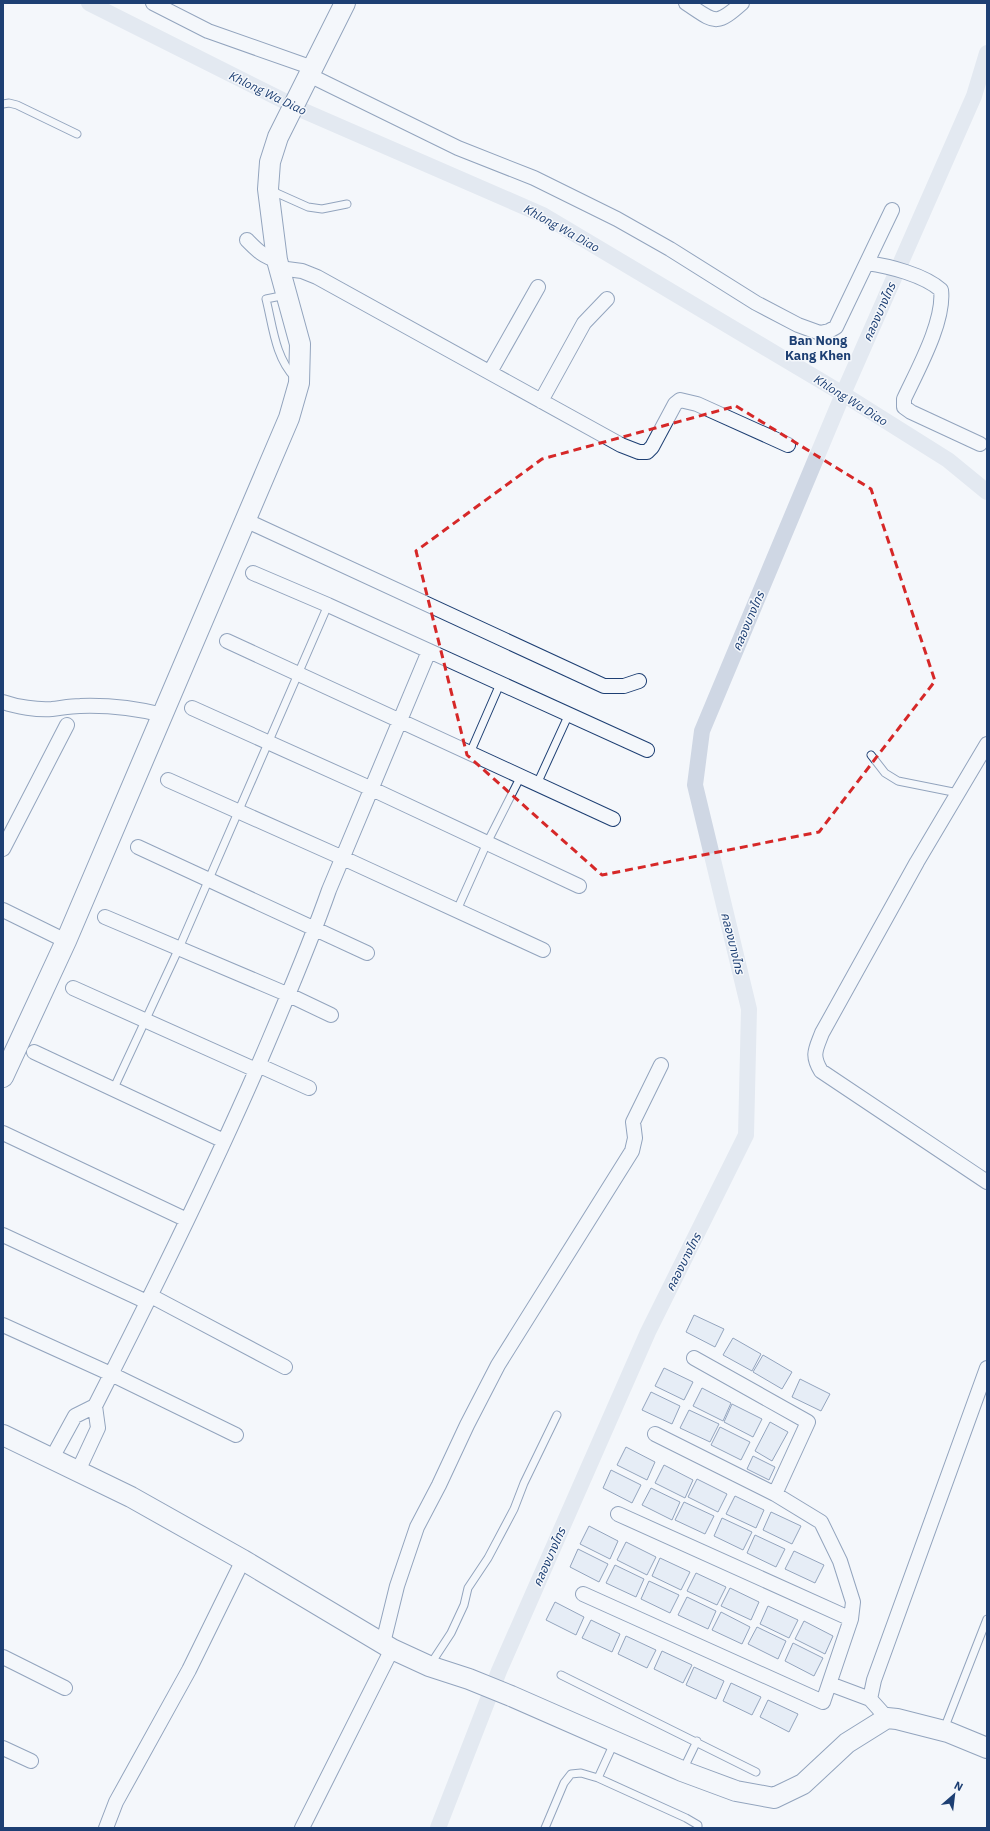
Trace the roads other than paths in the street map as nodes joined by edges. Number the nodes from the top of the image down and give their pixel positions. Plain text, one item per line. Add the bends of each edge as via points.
1 (153, 3) edge
2 (345, 3) edge
3 (686, 3) edge
4 (742, 3) edge
5 (308, 77) junction
6 (3, 104) edge
7 (77, 134) dead end
8 (268, 189) junction
9 (347, 204) dead end
10 (892, 210) dead end
11 (247, 240) dead end
12 (867, 263) junction
13 (278, 264) junction
14 (538, 287) dead end
15 (607, 298) dead end
16 (490, 372) junction
17 (541, 401) junction
18 (980, 444) dead end
19 (788, 445) dead end
20 (245, 520) junction
21 (253, 572) dead end
22 (328, 605) junction
23 (227, 641) dead end
24 (429, 651) junction
25 (298, 674) junction
26 (639, 681) dead end
27 (500, 684) junction
28 (3, 702) edge
29 (192, 708) dead end
30 (569, 714) junction
31 (163, 715) junction
32 (400, 721) junction
33 (67, 724) dead end
34 (269, 742) junction
35 (987, 744) edge
36 (647, 750) dead end
37 (470, 753) junction
38 (871, 755) dead end
39 (521, 776) junction
40 (168, 780) dead end
41 (537, 784) junction
42 (372, 789) junction
43 (958, 793) junction
44 (238, 811) junction
45 (613, 819) dead end
46 (488, 843) junction
47 (138, 847) dead end
48 (3, 849) edge
49 (344, 858) junction
50 (209, 879) junction
51 (579, 886) dead end
52 (3, 910) edge
53 (457, 910) junction
54 (105, 916) dead end
55 (316, 928) junction
56 (66, 940) junction
57 (179, 948) junction
58 (542, 950) dead end
59 (367, 953) dead end
60 (73, 988) dead end
61 (289, 995) junction
62 (331, 1015) dead end
63 (146, 1020) junction
64 (34, 1052) dead end
65 (661, 1065) dead end
66 (257, 1067) junction
67 (3, 1077) edge
68 (309, 1088) dead end
69 (113, 1090) junction
70 (3, 1133) edge
71 (224, 1141) junction
72 (987, 1182) edge
73 (187, 1220) junction
74 (3, 1235) edge
75 (149, 1299) junction
76 (3, 1325) edge
77 (694, 1358) dead end
78 (285, 1367) dead end
79 (987, 1368) edge
80 (111, 1374) junction
81 (95, 1406) junction
82 (557, 1415) dead end
83 (655, 1434) dead end
84 (3, 1435) edge
85 (236, 1435) dead end
86 (52, 1458) junction
87 (78, 1471) junction
88 (774, 1494) junction
89 (618, 1514) dead end
90 (243, 1560) junction
91 (583, 1594) dead end
92 (851, 1619) junction
93 (987, 1619) edge
94 (387, 1646) junction
95 (3, 1657) edge
96 (429, 1666) junction
97 (560, 1675) dead end
98 (830, 1684) junction
99 (65, 1688) dead end
100 (870, 1699) junction
101 (887, 1718) junction
102 (943, 1731) junction
103 (615, 1741) junction
104 (697, 1741) junction
105 (3, 1748) edge
106 (987, 1748) edge
107 (31, 1761) dead end
108 (682, 1771) junction
109 (756, 1772) dead end
110 (598, 1778) junction
111 (106, 1828) edge
112 (302, 1828) edge
113 (545, 1828) edge
114 (698, 1828) edge

1 - 5 street
2 - 5 street
3 - 4 street via 711,19 719,20 728,16
5 - 8 street via 278,138 270,162
5 - 12 street via 458,148 534,178 670,249 756,304 820,333 836,327
6 - 7 lane via 17,105
8 - 9 lane via 308,207 322,209
8 - 13 street
10 - 12 street
11 - 13 street
12 - 18 street via 916,276 941,290 942,297 935,330 904,399 904,407
13 - 16 street via 318,277
13 - 20 street via 300,344 299,383 289,418
14 - 16 street
15 - 17 street via 584,323
16 - 17 street
17 - 19 street via 639,452 647,452 652,447 675,404 680,400 697,404
20 - 26 street via 604,686 624,686
20 - 31 street
21 - 22 street
22 - 24 street
22 - 25 lane
23 - 25 street
24 - 27 street
24 - 32 street
25 - 32 street
25 - 34 lane
27 - 30 street
27 - 37 lane
28 - 31 street via 50,709 114,706
29 - 34 street
30 - 36 street
30 - 41 lane
31 - 56 street
32 - 37 street
32 - 42 street
33 - 48 street
34 - 42 street
34 - 44 lane
35 - 43 street
37 - 39 street
38 - 43 lane via 885,773 898,781
39 - 41 street
39 - 46 lane
40 - 44 street
41 - 45 street
42 - 46 street
42 - 49 street
43 - 72 street via 822,1032 814,1053 821,1071
44 - 49 street
44 - 50 lane
46 - 51 street
46 - 53 lane
47 - 50 street
49 - 53 street
49 - 55 street via 329,890
50 - 55 street
50 - 57 lane
52 - 56 street
53 - 58 street
54 - 57 street
55 - 59 street
55 - 61 street
56 - 67 street
57 - 61 street
57 - 63 lane
60 - 63 street
61 - 62 street
61 - 66 street
63 - 66 street
63 - 69 lane
64 - 69 street
65 - 94 street via 633,1122 635,1138 632,1151 498,1365 417,1528 396,1586
66 - 68 street
66 - 71 street
69 - 71 street
70 - 73 street
71 - 73 street
73 - 75 street
74 - 75 street
75 - 78 street
75 - 80 street
76 - 80 street
77 - 88 street via 808,1422
79 - 100 street via 880,1663
80 - 81 street
80 - 85 street
81 - 86 street via 75,1416
81 - 87 street via 98,1428
82 - 96 lane via 514,1509 488,1558 468,1588 464,1605 451,1633
83 - 88 street
84 - 86 street
86 - 87 street
87 - 90 street via 131,1497
88 - 92 street via 821,1522 840,1561 854,1602
89 - 92 street
90 - 94 street
90 - 111 street via 189,1670 116,1802
91 - 98 street via 823,1702
92 - 98 street
93 - 102 lane
94 - 96 street
94 - 112 street
95 - 99 street
96 - 103 street via 469,1679
97 - 104 lane
98 - 100 street
100 - 101 street
101 - 102 street
101 - 108 street via 847,1743 803,1784 774,1798 736,1791
102 - 106 street
103 - 108 street
103 - 110 lane
104 - 108 lane
104 - 109 lane
105 - 107 street
110 - 113 lane via 581,1773 571,1774 564,1783
110 - 114 lane via 686,1818 698,1825

